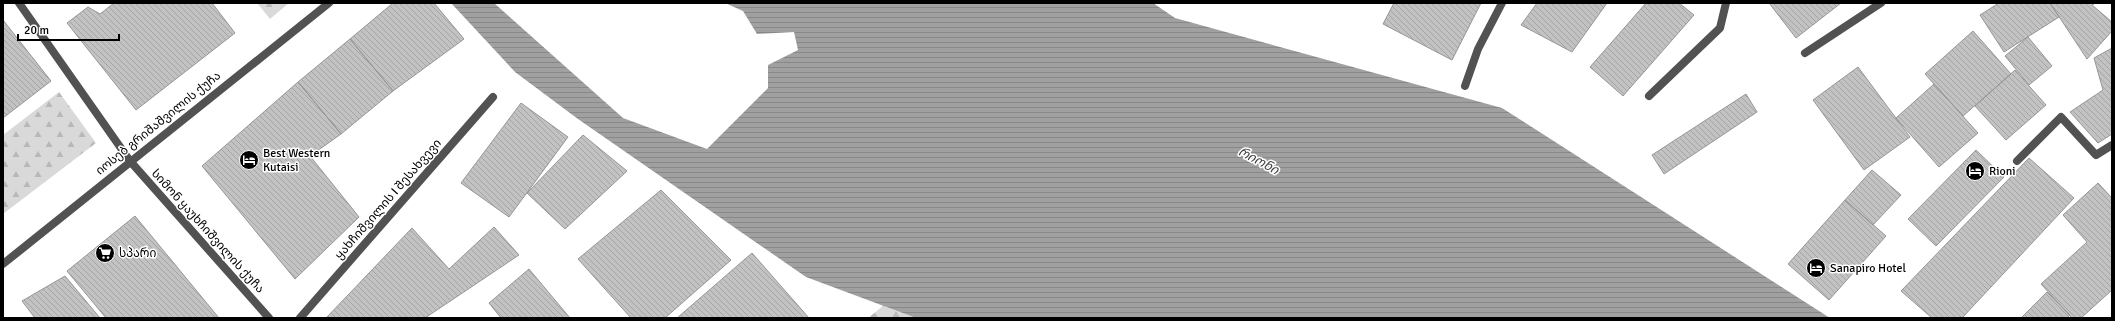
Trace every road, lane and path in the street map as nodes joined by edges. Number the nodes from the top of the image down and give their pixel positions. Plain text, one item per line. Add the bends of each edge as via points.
1 (19, 3) edge
2 (329, 3) edge
3 (1502, 3) edge
4 (1726, 3) edge
5 (1880, 3) edge
6 (1805, 54) dead end
7 (1465, 86) dead end
8 (1649, 96) dead end
9 (493, 97) dead end
10 (2112, 145) edge
11 (130, 161) junction
12 (2017, 161) dead end
13 (3, 264) edge
14 (269, 318) edge
15 (300, 318) edge

1 - 11 street, სიმონ ყაუხჩიშვილის ქუჩა
2 - 11 street, იოსებ გრიშაშვილის ქუჩა
3 - 7 street via 1478,50
4 - 8 street via 1720,28
5 - 6 street
9 - 15 street, ყახჩიშვილის I შესახვევი
10 - 12 street via 2096,155 2061,117
11 - 13 street, იოსებ გრიშაშვილის ქუჩა
11 - 14 street, სიმონ ყაუხჩიშვილის ქუჩა

